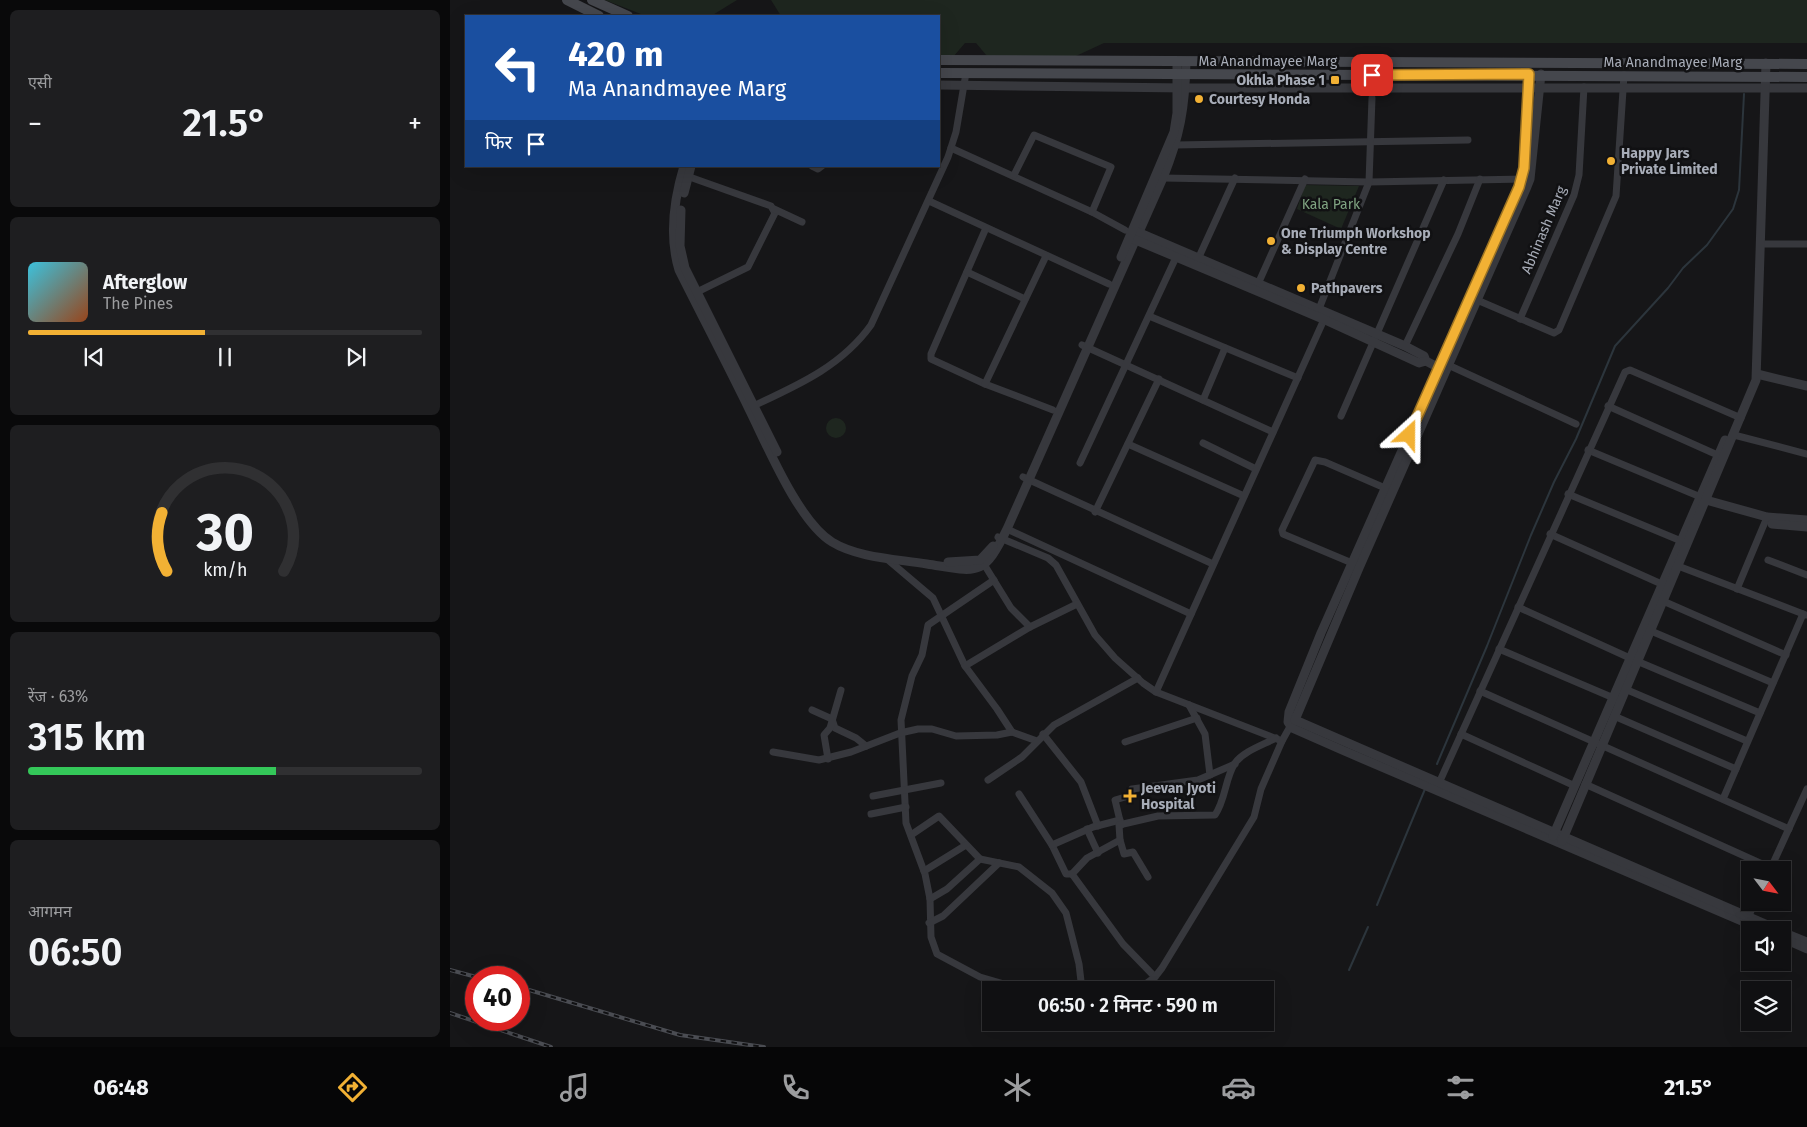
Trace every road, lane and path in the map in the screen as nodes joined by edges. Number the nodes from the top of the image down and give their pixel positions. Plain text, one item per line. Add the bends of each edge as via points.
1 (567, 0) edge
2 (592, 0) edge
3 (597, 15) edge
4 (626, 15) edge
5 (940, 60) edge
6 (1182, 62) junction
7 (1763, 63) junction
8 (1807, 64) edge
9 (940, 73) edge
10 (966, 73) junction
11 (1529, 74) junction
12 (1540, 74) junction
13 (1182, 75) junction
14 (1624, 75) junction
15 (1763, 76) junction
16 (1807, 77) edge
17 (940, 85) edge
18 (964, 85) junction
19 (1529, 87) junction
20 (1539, 87) junction
21 (1584, 87) junction
22 (1623, 87) junction
23 (1182, 88) junction
24 (1763, 88) junction
25 (1807, 88) edge
26 (1372, 98) dead end
27 (1468, 140) dead end
28 (1370, 142) junction
29 (1176, 145) junction
30 (951, 148) junction
31 (684, 172) edge
32 (1014, 175) junction
33 (1163, 178) junction
34 (1234, 178) junction
35 (1304, 179) junction
36 (1525, 179) junction
37 (1444, 180) junction
38 (1480, 180) junction
39 (1369, 182) junction
40 (929, 201) junction
41 (774, 209) junction
42 (1092, 212) junction
43 (802, 222) dead end
44 (986, 228) junction
45 (1132, 234) junction
46 (1760, 244) junction
47 (1807, 244) edge
48 (1177, 254) junction
49 (1046, 256) junction
50 (1198, 258) junction
51 (967, 272) junction
52 (1109, 284) junction
53 (1258, 284) junction
54 (697, 292) junction
55 (1025, 299) junction
56 (1477, 300) junction
57 (1323, 313) junction
58 (1149, 316) junction
59 (1520, 319) junction
60 (1375, 338) junction
61 (1404, 346) junction
62 (1084, 347) junction
63 (1225, 348) junction
64 (1426, 361) junction
65 (1126, 364) junction
66 (1443, 366) junction
67 (1757, 374) junction
68 (1298, 378) junction
69 (1159, 380) junction
70 (985, 384) junction
71 (1807, 386) edge
72 (1203, 400) junction
73 (752, 406) junction
74 (1608, 406) junction
75 (1053, 410) junction
76 (1341, 416) dead end
77 (1739, 417) junction
78 (1576, 424) dead end
79 (1273, 432) junction
80 (1734, 435) junction
81 (1203, 443) dead end
82 (1128, 444) junction
83 (1588, 450) junction
84 (1807, 454) edge
85 (1721, 457) junction
86 (1080, 462) dead end
87 (1256, 469) junction
88 (1025, 479) junction
89 (1385, 488) junction
90 (1568, 494) junction
91 (1244, 496) junction
92 (1703, 498) junction
93 (1726, 507) junction
94 (1095, 512) junction
95 (1807, 520) edge
96 (1765, 522) junction
97 (1807, 527) edge
98 (1007, 529) junction
99 (1550, 534) junction
100 (1000, 538) junction
101 (1684, 543) junction
102 (842, 544) junction
103 (885, 557) junction
104 (1768, 560) dead end
105 (983, 562) junction
106 (1352, 563) junction
107 (1213, 564) junction
108 (1678, 566) junction
109 (1807, 575) edge
110 (994, 580) junction
111 (1666, 586) junction
112 (1737, 589) junction
113 (1663, 601) junction
114 (1078, 604) junction
115 (1518, 607) junction
116 (1191, 614) junction
117 (941, 615) junction
118 (1805, 615) edge
119 (1030, 627) junction
120 (1650, 631) junction
121 (1499, 649) junction
122 (1786, 654) junction
123 (1634, 660) junction
124 (965, 666) junction
125 (1138, 678) junction
126 (1773, 683) junction
127 (1625, 689) junction
128 (841, 690) dead end
129 (1480, 691) junction
130 (1156, 692) junction
131 (1617, 699) junction
132 (1189, 705) junction
133 (812, 710) dead end
134 (1760, 713) junction
135 (1614, 716) junction
136 (1197, 718) junction
137 (1295, 718) junction
138 (833, 722) junction
139 (1290, 727) junction
140 (1012, 732) junction
141 (900, 733) junction
142 (1043, 734) junction
143 (1461, 734) junction
144 (1279, 739) junction
145 (1037, 741) junction
146 (1747, 741) junction
147 (1125, 742) dead end
148 (1598, 744) junction
149 (866, 746) junction
150 (773, 752) dead end
151 (828, 758) junction
152 (1235, 764) junction
153 (1736, 769) junction
154 (1210, 776) junction
155 (988, 780) dead end
156 (941, 783) dead end
157 (1439, 783) junction
158 (1580, 785) junction
159 (905, 789) junction
160 (1807, 789) edge
161 (1019, 794) dead end
162 (873, 796) dead end
163 (1723, 799) junction
164 (906, 807) junction
165 (871, 814) dead end
166 (1120, 822) junction
167 (1098, 826) junction
168 (1088, 829) junction
169 (1789, 829) junction
170 (911, 835) junction
171 (1557, 838) junction
172 (1120, 840) junction
173 (966, 845) junction
174 (1052, 845) junction
175 (1098, 853) junction
176 (980, 858) junction
177 (1752, 861) edge
178 (1774, 861) edge
179 (999, 863) junction
180 (924, 871) junction
181 (1072, 874) junction
182 (1148, 877) dead end
183 (930, 899) junction
184 (1752, 911) edge
185 (1748, 920) junction
186 (1751, 921) edge
187 (929, 923) junction
188 (1791, 936) edge
189 (1791, 942) edge
190 (1807, 942) edge
191 (1807, 949) edge
192 (1155, 977) junction
193 (994, 981) edge
194 (1080, 981) edge
195 (1149, 981) edge

1 - 3 main road
2 - 4 main road
5 - 6 main road, Ma Anandmayee Marg
6 - 7 main road, Ma Anandmayee Marg
6 - 13 street
7 - 8 main road, Ma Anandmayee Marg
7 - 15 street
9 - 10 main road, Ma Anandmayee Marg
10 - 13 main road, Ma Anandmayee Marg
10 - 18 street
11 - 12 main road, Ma Anandmayee Marg
11 - 13 main road, Ma Anandmayee Marg
11 - 19 street
12 - 14 main road, Ma Anandmayee Marg
12 - 20 street
13 - 23 street
14 - 15 main road, Ma Anandmayee Marg
14 - 22 street
15 - 16 main road, Ma Anandmayee Marg
15 - 24 street
17 - 18 street
18 - 23 street
18 - 30 street
19 - 20 street
19 - 23 street
19 - 36 street
20 - 21 street
20 - 36 street
21 - 22 street
21 - 59 street, Abhinash Marg via 1574,195
22 - 24 street
22 - 59 street via 1616,196 1559,330 1554,333
23 - 29 street
23 - 45 street via 1171,142
24 - 25 street
24 - 46 street
24 - 77 street via 1753,371
26 - 28 street
27 - 28 street
28 - 29 street
28 - 39 street
29 - 33 street
30 - 32 street
30 - 40 street
31 - 41 street
31 - 54 street via 680,246 685,268
31 - 73 street via 672,232 675,257
32 - 42 street
32 - 42 street via 1034,135 1111,167
33 - 34 street
33 - 45 street
34 - 35 street
34 - 50 street
35 - 39 street
35 - 53 street
36 - 38 street
36 - 56 street
36 - 66 street
37 - 38 street
37 - 39 street
37 - 60 street
38 - 61 street
39 - 57 street
40 - 44 street
40 - 73 street via 871,325 854,347 817,374
41 - 43 street
41 - 54 street via 748,267
42 - 45 street
44 - 49 street
44 - 51 street
45 - 48 street
45 - 52 street
45 - 62 street
46 - 47 street
46 - 67 street
48 - 50 street
48 - 57 street
48 - 58 street
49 - 52 street
49 - 55 street
50 - 53 street
51 - 55 street
51 - 70 street via 931,357 933,361
52 - 62 street
53 - 57 street
54 - 73 street
55 - 70 street
56 - 59 street
56 - 66 street
57 - 60 street
57 - 68 street
58 - 63 street
58 - 65 street
60 - 61 street
60 - 64 street via 1419,363
60 - 76 street
61 - 64 street via 1424,356
62 - 65 street
62 - 75 street
62 - 88 street
63 - 68 street
63 - 72 street
64 - 66 street
65 - 69 street
65 - 86 street
66 - 78 street
66 - 89 street
66 - 137 street
67 - 71 street
67 - 77 street
68 - 79 street
69 - 72 street
69 - 82 street
70 - 75 street
72 - 79 street
73 - 102 street via 784,478 809,521 824,537
74 - 77 street via 1625,372 1630,370
74 - 83 street
74 - 85 street
75 - 88 street
77 - 80 street
77 - 85 street
79 - 87 street
80 - 84 street
80 - 85 street
81 - 87 street
82 - 91 street
82 - 94 street
83 - 90 street
83 - 92 street
85 - 92 street
87 - 91 street
88 - 94 street
88 - 98 street
88 - 100 street
89 - 106 street
89 - 106 street via 1315,460 1282,530 1283,534
90 - 99 street
90 - 101 street
91 - 107 street
92 - 93 street
92 - 101 street
93 - 95 street via 1775,519
93 - 96 street via 1732,512
94 - 107 street
96 - 97 street
96 - 112 street
98 - 100 street
98 - 116 street
99 - 111 street
99 - 115 street
100 - 105 street
100 - 114 street via 1052,562
101 - 108 street
101 - 111 street
102 - 103 street
102 - 105 street via 946,562
103 - 105 street via 968,570
103 - 117 street via 930,594
104 - 109 street
105 - 110 street
106 - 139 street via 1289,712
107 - 116 street
108 - 111 street
108 - 112 street
110 - 117 street
110 - 119 street via 1010,608
111 - 113 street
111 - 123 street
112 - 118 street
113 - 120 street
113 - 122 street
114 - 119 street
114 - 125 street via 1095,635
115 - 121 street
115 - 123 street
116 - 130 street
117 - 124 street
117 - 141 street via 927,629 922,655 912,676
118 - 122 street
119 - 124 street
120 - 123 street
120 - 126 street
121 - 129 street
121 - 131 street
122 - 126 street
123 - 127 street
123 - 131 street
123 - 134 street
124 - 140 street
125 - 130 street
125 - 142 street
126 - 134 street
127 - 131 street
127 - 146 street
128 - 138 street
129 - 143 street
129 - 148 street
130 - 132 street
131 - 135 street
131 - 148 street
132 - 136 street
132 - 144 street
133 - 138 street
134 - 146 street
135 - 148 street
135 - 153 street
136 - 147 street
136 - 154 street via 1205,734
137 - 139 street
137 - 157 street
138 - 149 street via 835,728
138 - 151 street via 824,735
139 - 144 street
139 - 171 street
140 - 141 street via 956,736 927,729
140 - 145 street
141 - 149 street
141 - 159 street
142 - 145 street
142 - 167 street via 1080,782
143 - 157 street
143 - 158 street
144 - 152 street via 1253,749
144 - 192 street via 1254,817
145 - 155 street via 1022,757
146 - 153 street
148 - 158 street
148 - 163 street
149 - 151 street
150 - 151 street via 814,761
152 - 154 street
152 - 166 street via 1215,815 1158,816
153 - 163 street
154 - 166 street via 1132,789 1131,795 1115,800
156 - 159 street
157 - 171 street
158 - 171 street
158 - 177 street
159 - 162 street
159 - 164 street
160 - 169 street
161 - 174 street
163 - 169 street
164 - 165 street
164 - 170 street via 906,827
166 - 167 street
166 - 172 street
167 - 168 street
168 - 174 street
168 - 175 street
169 - 178 street
170 - 173 street via 939,816
170 - 180 street
171 - 185 street
172 - 175 street
172 - 182 street via 1124,854 1133,852
173 - 176 street
173 - 180 street
174 - 181 street via 1066,874
175 - 181 street via 1086,859
176 - 179 street
176 - 183 street via 957,881
179 - 187 street via 944,916
179 - 194 street via 1026,870 1064,908
180 - 183 street
181 - 192 street via 1124,944
183 - 187 street
184 - 185 street
185 - 186 street
187 - 193 street via 932,940 941,957
188 - 190 street
189 - 191 street
192 - 195 street

